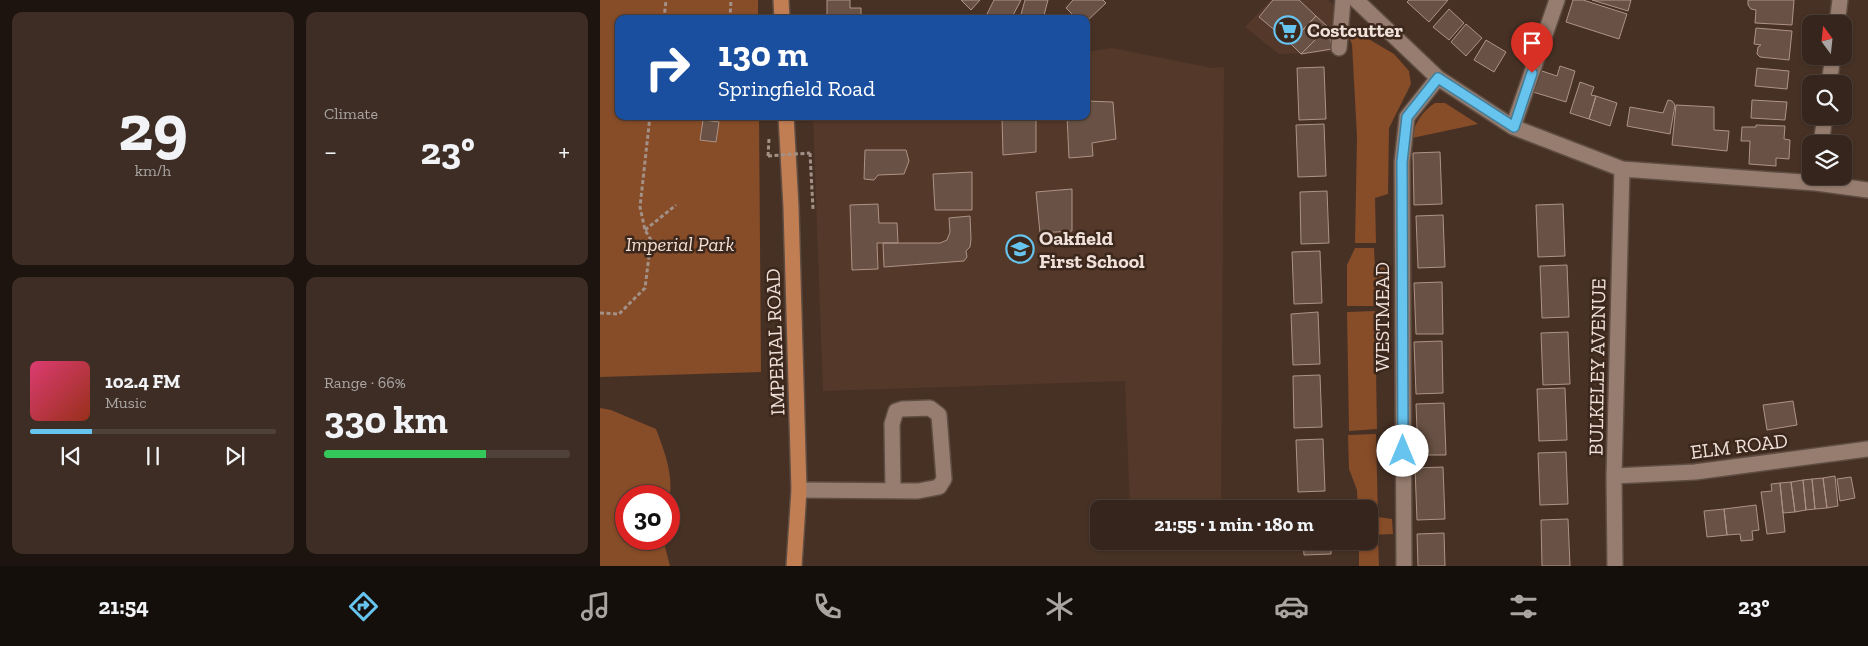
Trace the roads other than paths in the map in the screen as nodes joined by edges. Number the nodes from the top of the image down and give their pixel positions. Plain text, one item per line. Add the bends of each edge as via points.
1 (781, 0) edge
2 (1343, 0) edge
3 (1356, 0) edge
4 (1557, 0) edge
5 (1840, 0) edge
6 (782, 15) edge
7 (1838, 15) edge
8 (1339, 48) dead end
9 (1438, 78) junction
10 (786, 120) edge
11 (1514, 127) junction
12 (1622, 169) junction
13 (1802, 179) edge
14 (1842, 185) edge
15 (1868, 190) edge
16 (1868, 449) edge
17 (1614, 476) junction
18 (799, 490) junction
19 (893, 490) junction
20 (794, 566) edge
21 (1404, 566) edge
22 (1615, 566) edge

1 - 6 main road
2 - 8 street
3 - 9 street
4 - 11 street
5 - 7 street
9 - 11 street
9 - 21 street, WESTMEAD via 1407,117 1402,162
10 - 18 main road, IMPERIAL ROAD
11 - 12 street
12 - 13 street
12 - 17 street, BULKELEY AVENUE
14 - 15 street
16 - 17 street, ELM ROAD via 1695,472
17 - 22 street, BULKELEY AVENUE
18 - 19 street
18 - 20 main road, IMPERIAL ROAD
19 - 19 street via 918,491 939,487 944,479 939,415 930,408 896,411 892,424

